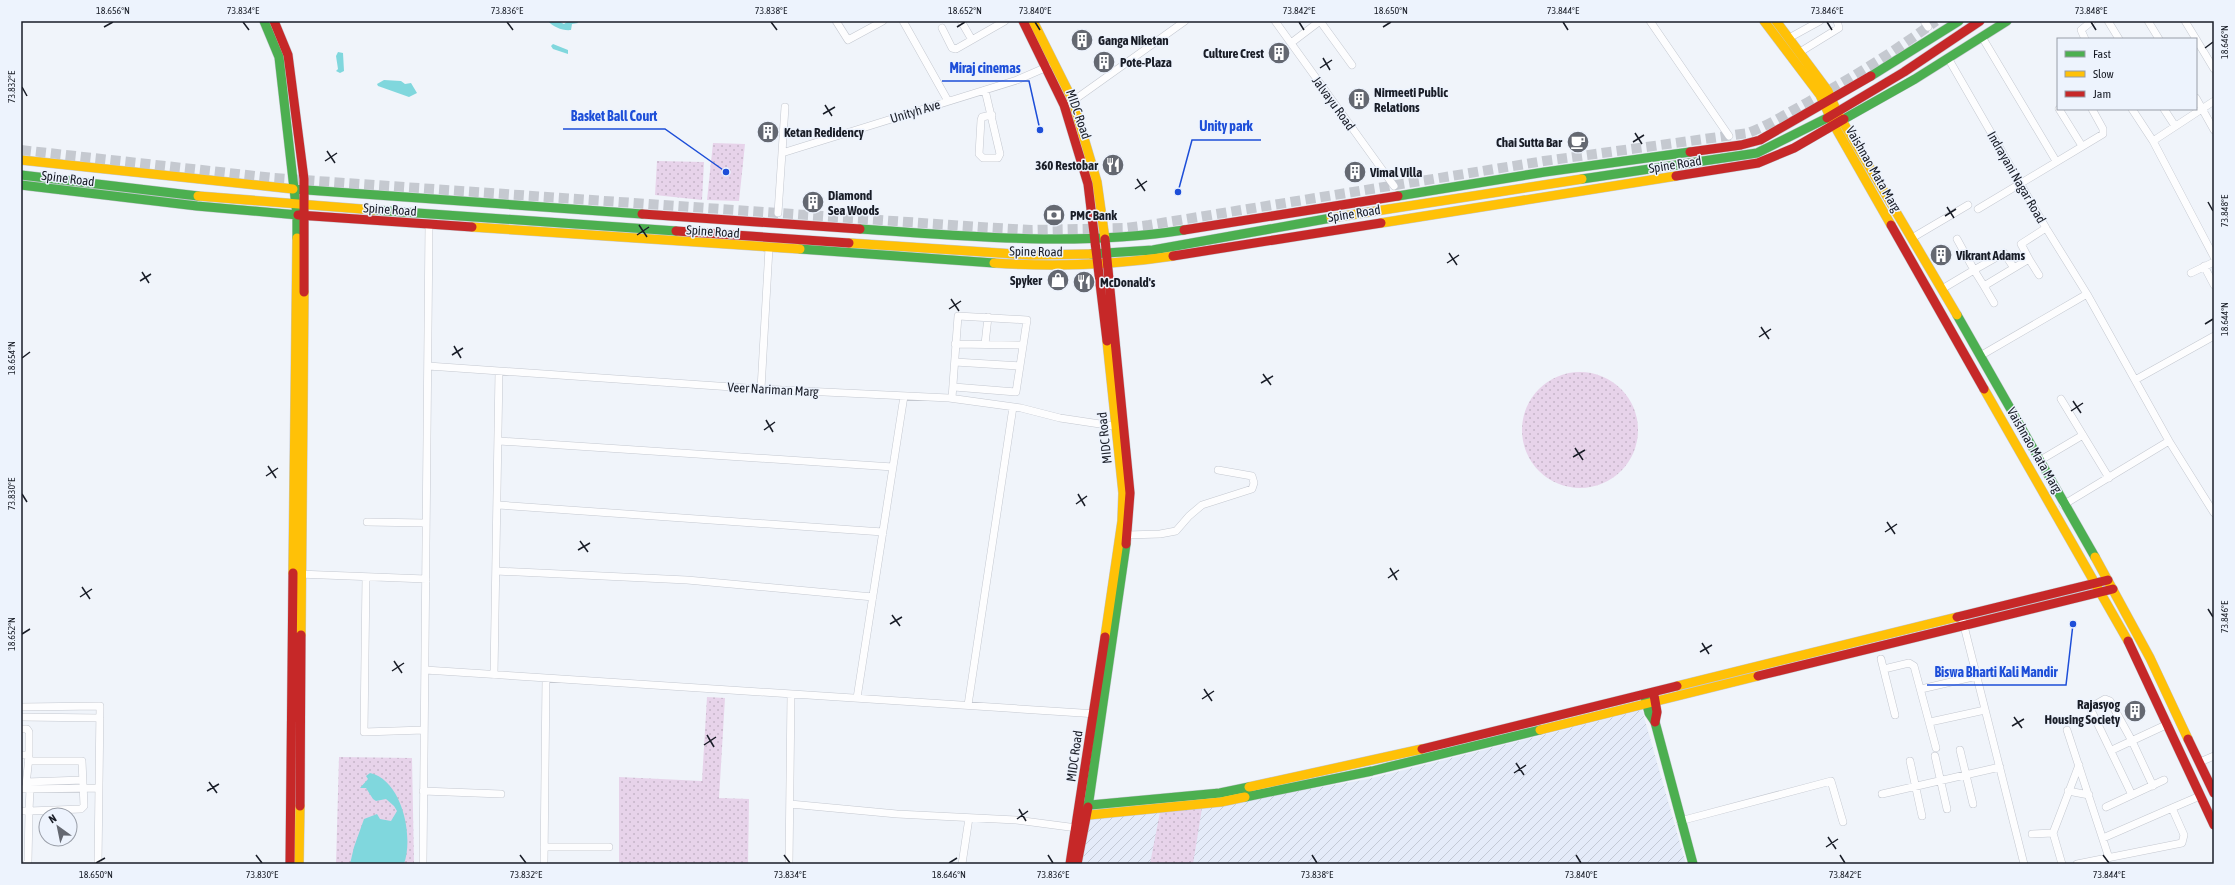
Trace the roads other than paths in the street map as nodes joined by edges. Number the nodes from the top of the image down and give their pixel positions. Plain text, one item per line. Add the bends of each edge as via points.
1 (264, 21) edge
2 (274, 21) edge
3 (836, 21) edge
4 (883, 21) edge
5 (903, 21) edge
6 (961, 21) edge
7 (1005, 21) edge
8 (1023, 21) edge
9 (1033, 21) edge
10 (1185, 21) edge
11 (1275, 21) edge
12 (1650, 21) edge
13 (1764, 21) edge
14 (1776, 21) edge
15 (1820, 21) edge
16 (1837, 21) edge
17 (1958, 21) edge
18 (1980, 21) edge
19 (2007, 21) edge
20 (2092, 21) edge
21 (2108, 21) edge
22 (2148, 21) edge
23 (2185, 21) edge
24 (874, 23) edge
25 (992, 24) edge
26 (942, 28) dead end
27 (1982, 37) junction
28 (1789, 38) junction
29 (2085, 38) edge
30 (2118, 38) edge
31 (2158, 38) edge
32 (2195, 38) edge
33 (972, 40) junction
34 (2197, 41) edge
35 (1291, 43) junction
36 (1800, 52) junction
37 (1948, 58) junction
38 (1352, 65) dead end
39 (1046, 67) junction
40 (2214, 69) edge
41 (985, 90) junction
42 (1824, 93) junction
43 (2197, 100) edge
44 (948, 101) junction
45 (2214, 101) edge
46 (1828, 102) junction
47 (1068, 103) junction
48 (785, 107) dead end
49 (2202, 108) junction
50 (2060, 110) edge
51 (2093, 110) edge
52 (2133, 110) edge
53 (2165, 110) edge
54 (992, 114) junction
55 (1836, 116) junction
56 (1834, 125) junction
57 (2175, 126) junction
58 (2214, 130) edge
59 (1728, 136) dead end
60 (2153, 141) junction
61 (2082, 146) junction
62 (782, 153) junction
63 (21, 160) edge
64 (2056, 161) junction
65 (21, 175) edge
66 (2020, 183) junction
67 (21, 185) edge
68 (1394, 186) dead end
69 (299, 190) junction
70 (295, 205) junction
71 (305, 205) junction
72 (1968, 205) dead end
73 (1978, 208) dead end
74 (778, 213) dead end
75 (301, 215) junction
76 (429, 224) junction
77 (2046, 228) junction
78 (1101, 239) junction
79 (1957, 239) dead end
80 (1914, 241) junction
81 (769, 248) junction
82 (1905, 250) junction
83 (1101, 253) junction
84 (2214, 257) edge
85 (2029, 259) junction
86 (2214, 262) edge
87 (1103, 264) junction
88 (2204, 266) junction
89 (2014, 268) junction
90 (1974, 270) junction
91 (2191, 273) dead end
92 (2039, 275) dead end
93 (2214, 285) edge
94 (1984, 286) junction
95 (1942, 289) junction
96 (2087, 294) junction
97 (1994, 303) dead end
98 (988, 317) junction
99 (2214, 336) edge
100 (955, 344) junction
101 (985, 344) junction
102 (1023, 346) junction
103 (1980, 356) junction
104 (955, 362) junction
105 (428, 366) junction
106 (1020, 366) junction
107 (499, 371) junction
108 (2135, 380) junction
109 (954, 387) junction
110 (761, 389) junction
111 (904, 396) junction
112 (952, 398) junction
113 (2061, 399) dead end
114 (1013, 407) junction
115 (1120, 427) junction
116 (2083, 435) junction
117 (499, 441) junction
118 (2169, 441) junction
119 (2039, 461) junction
120 (893, 467) junction
121 (1218, 470) dead end
122 (2109, 478) junction
123 (498, 505) junction
124 (2064, 505) junction
125 (2214, 513) edge
126 (367, 522) dead end
127 (426, 523) junction
128 (883, 532) junction
129 (1127, 535) junction
130 (496, 571) junction
131 (297, 574) junction
132 (366, 577) junction
133 (426, 579) junction
134 (2108, 580) junction
135 (2096, 584) junction
136 (2113, 589) junction
137 (2101, 592) junction
138 (873, 597) junction
139 (1961, 616) junction
140 (1964, 625) junction
141 (1881, 659) dead end
142 (1884, 669) junction
143 (425, 670) junction
144 (494, 675) junction
145 (1977, 676) junction
146 (546, 678) junction
147 (1921, 689) junction
148 (791, 694) junction
149 (858, 698) junction
150 (1650, 698) junction
151 (968, 705) junction
152 (21, 707) edge
153 (1985, 710) junction
154 (1097, 714) junction
155 (1895, 715) dead end
156 (21, 717) edge
157 (100, 718) junction
158 (1930, 722) junction
159 (2168, 724) junction
160 (21, 729) edge
161 (424, 730) junction
162 (2067, 730) dead end
163 (2132, 741) junction
164 (1960, 750) dead end
165 (2112, 750) junction
166 (21, 755) edge
167 (2214, 756) edge
168 (28, 758) junction
169 (1910, 761) dead end
170 (2200, 762) junction
171 (2079, 765) junction
172 (2000, 767) junction
173 (1965, 775) junction
174 (83, 780) junction
175 (2164, 780) dead end
176 (1939, 781) junction
177 (1916, 786) junction
178 (2153, 786) junction
179 (26, 787) edge
180 (99, 788) junction
181 (84, 789) junction
182 (423, 791) junction
183 (2068, 791) junction
184 (2214, 793) edge
185 (501, 794) dead end
186 (1882, 794) dead end
187 (2089, 795) junction
188 (2132, 795) junction
189 (2200, 796) junction
190 (790, 804) junction
191 (1973, 804) dead end
192 (1084, 806) junction
193 (2106, 807) dead end
194 (2172, 808) junction
195 (1947, 809) dead end
196 (21, 811) edge
197 (29, 811) junction
198 (1082, 816) junction
199 (1922, 816) dead end
200 (969, 818) junction
201 (1680, 821) junction
202 (1843, 822) dead end
203 (2214, 825) edge
204 (1077, 828) junction
205 (2052, 833) junction
206 (2032, 834) dead end
207 (2103, 838) junction
208 (544, 847) junction
209 (609, 847) dead end
210 (2109, 858) junction
211 (26, 864) edge
212 (98, 864) edge
213 (290, 864) edge
214 (299, 864) edge
215 (423, 864) edge
216 (544, 864) edge
217 (789, 864) edge
218 (962, 864) edge
219 (1070, 864) edge
220 (1077, 864) edge
221 (1693, 864) edge
222 (2024, 864) edge
223 (2062, 864) edge
224 (2077, 864) edge

1 - 69 main road via 279,57
2 - 69 main road via 288,55 291,71
3 - 24 street via 848,40
4 - 24 street
5 - 44 street
6 - 33 street
7 - 25 street
8 - 39 main road, MIDC Road
9 - 47 main road, MIDC Road via 1059,71
10 - 47 street
11 - 35 street, Jalvayu Road
12 - 59 street
13 - 42 main road
14 - 28 main road
15 - 28 street
16 - 36 street via 1839,28
17 - 46 main road, Spine Road
18 - 55 main road, Spine Road
19 - 27 main road, Spine Road
20 - 29 street via 2081,30
21 - 30 street
22 - 31 street
23 - 32 street
25 - 33 street
26 - 33 street via 954,49
27 - 37 main road, Spine Road
27 - 64 street
28 - 36 main road
34 - 40 street
35 - 38 street via 1320,21
35 - 68 street, Jalvayu Road
36 - 42 main road
37 - 55 main road, Spine Road
37 - 66 street, Indrayani Nagar Road
39 - 41 street, Unityh Ave
39 - 47 main road, MIDC Road
41 - 44 street, Unityh Ave
41 - 54 street
42 - 46 main road, Vaishnao Mata Marg
43 - 49 street
44 - 62 street, Unityh Ave
45 - 49 street
46 - 55 main road, Vaishnao Mata Marg
46 - 78 main road, Spine Road via 1760,140 1741,145 1546,172 1151,235
47 - 78 main road, MIDC Road
48 - 62 street
49 - 57 street
49 - 58 street
50 - 61 street
51 - 61 street via 2104,132
52 - 60 street
53 - 57 street
54 - 54 street via 1000,154 998,158 983,158 979,154 981,120 982,117
55 - 56 main road, Vaishnao Mata Marg
55 - 80 main road, Vaishnao Mata Marg
55 - 83 main road, Spine Road via 1774,146 1741,156 1377,210 1153,250
56 - 82 main road, Vaishnao Mata Marg
56 - 87 main road, Spine Road via 1768,160 1740,167 1355,226 1154,260
57 - 60 street
60 - 84 street
61 - 64 street
62 - 74 street
63 - 69 main road, Spine Road
64 - 66 street
65 - 70 main road, Spine Road
66 - 73 street
66 - 77 street, Indrayani Nagar Road
67 - 75 main road, Spine Road via 197,206
69 - 70 main road
69 - 71 main road
69 - 78 main road, Spine Road via 979,237 1031,240
70 - 71 main road, Spine Road
70 - 75 main road
71 - 75 main road
71 - 83 main road, Spine Road via 1030,255
72 - 80 street
75 - 76 main road, Spine Road
75 - 131 main road
76 - 81 main road, Spine Road
76 - 105 street
77 - 85 street via 2021,244
77 - 96 street, Indrayani Nagar Road
78 - 83 main road, MIDC Road
79 - 90 street
80 - 82 main road
80 - 95 main road, Vaishnao Mata Marg
81 - 87 main road, Spine Road via 1030,265
81 - 110 street
82 - 135 main road, Vaishnao Mata Marg
83 - 87 main road, MIDC Road
85 - 89 street
85 - 92 street
86 - 88 street
87 - 115 main road, MIDC Road
88 - 91 street
88 - 93 street
89 - 90 street via 2004,252
89 - 94 street
90 - 94 street
90 - 95 street
94 - 97 street
95 - 103 main road, Vaishnao Mata Marg
96 - 103 street
96 - 108 street, Indrayani Nagar Road
98 - 100 street via 958,316
98 - 101 street
98 - 102 street via 1027,320
99 - 108 street
100 - 101 street
100 - 104 street
101 - 102 street
102 - 106 street
103 - 119 main road, Vaishnao Mata Marg
104 - 106 street
104 - 109 street
105 - 107 street, Veer Nariman Marg
105 - 127 street
106 - 109 street via 1016,392
107 - 110 street, Veer Nariman Marg
107 - 117 street
108 - 118 street, Indrayani Nagar Road
109 - 112 street
110 - 111 street, Veer Nariman Marg
111 - 112 street, Veer Nariman Marg
111 - 120 street
112 - 114 street, Veer Nariman Marg
113 - 116 street
114 - 115 street, Veer Nariman Marg
114 - 151 street
115 - 129 main road, MIDC Road via 1130,493
115 - 154 main road, MIDC Road via 1122,521
116 - 119 street
116 - 122 street
117 - 120 street
117 - 123 street
118 - 122 street
118 - 125 street, Indrayani Nagar Road
119 - 124 main road, Vaishnao Mata Marg
120 - 128 street
121 - 129 street via 1252,476 1252,489 1202,505 1176,531
122 - 124 street
123 - 128 street
123 - 130 street
124 - 134 main road, Vaishnao Mata Marg
126 - 127 street
127 - 133 street
128 - 138 street
129 - 154 main road, MIDC Road
130 - 138 street via 687,580
130 - 144 street
131 - 132 street
131 - 213 main road
131 - 214 main road
132 - 133 street
132 - 161 street via 364,732
133 - 143 street
134 - 135 main road
134 - 136 main road, Vaishnao Mata Marg
135 - 137 main road, Vaishnao Mata Marg
135 - 139 main road
136 - 137 main road
136 - 170 main road, Vaishnao Mata Marg via 2150,658
137 - 140 main road
137 - 159 main road, Vaishnao Mata Marg via 2129,642
138 - 149 street
139 - 140 street
139 - 150 main road
140 - 145 street
140 - 150 main road
141 - 142 street
142 - 147 street via 1912,664
142 - 155 street
143 - 144 street
143 - 161 street
144 - 146 street
145 - 147 street
145 - 153 street
146 - 148 street
146 - 208 street
147 - 158 street
148 - 149 street
148 - 190 street
149 - 151 street
150 - 192 main road via 1245,789
150 - 198 main road via 1372,771 1246,798
150 - 201 main road via 1649,713 1655,722
151 - 154 street
152 - 157 street via 100,706
153 - 158 street
153 - 172 street
154 - 192 main road, MIDC Road
156 - 157 street
157 - 180 street
158 - 176 street
159 - 163 street
159 - 189 main road, Vaishnao Mata Marg
160 - 168 street via 27,729 29,732
161 - 182 street
162 - 171 street
163 - 165 street
163 - 165 street via 2110,700 2105,699 2091,707
163 - 178 street
164 - 173 street
165 - 188 street
166 - 168 street
167 - 170 street
168 - 174 street via 82,761
168 - 179 street
169 - 177 street
170 - 184 main road, Vaishnao Mata Marg
171 - 183 street
171 - 187 street
172 - 173 street
172 - 222 street
173 - 176 street
173 - 191 street
174 - 179 street
174 - 181 street
175 - 178 street
176 - 177 street
176 - 195 street
177 - 186 street
177 - 199 street
178 - 188 street
179 - 181 street
179 - 197 street
180 - 181 street
180 - 212 street
181 - 197 street via 84,806 81,809
182 - 185 street
182 - 215 street
183 - 187 street
183 - 205 street
187 - 207 street
188 - 193 street
189 - 194 street
189 - 203 main road, Vaishnao Mata Marg
190 - 200 street
190 - 217 street
192 - 198 main road, MIDC Road
194 - 207 street
194 - 210 street via 2184,835 2182,843
196 - 197 street
197 - 211 street
198 - 204 main road, MIDC Road
198 - 220 main road, MIDC Road
200 - 204 street via 1016,820
200 - 218 street
201 - 202 street via 1832,781
201 - 221 main road
204 - 219 main road, MIDC Road
205 - 206 street
205 - 223 street
207 - 210 street
208 - 209 street
208 - 216 street
210 - 224 street

